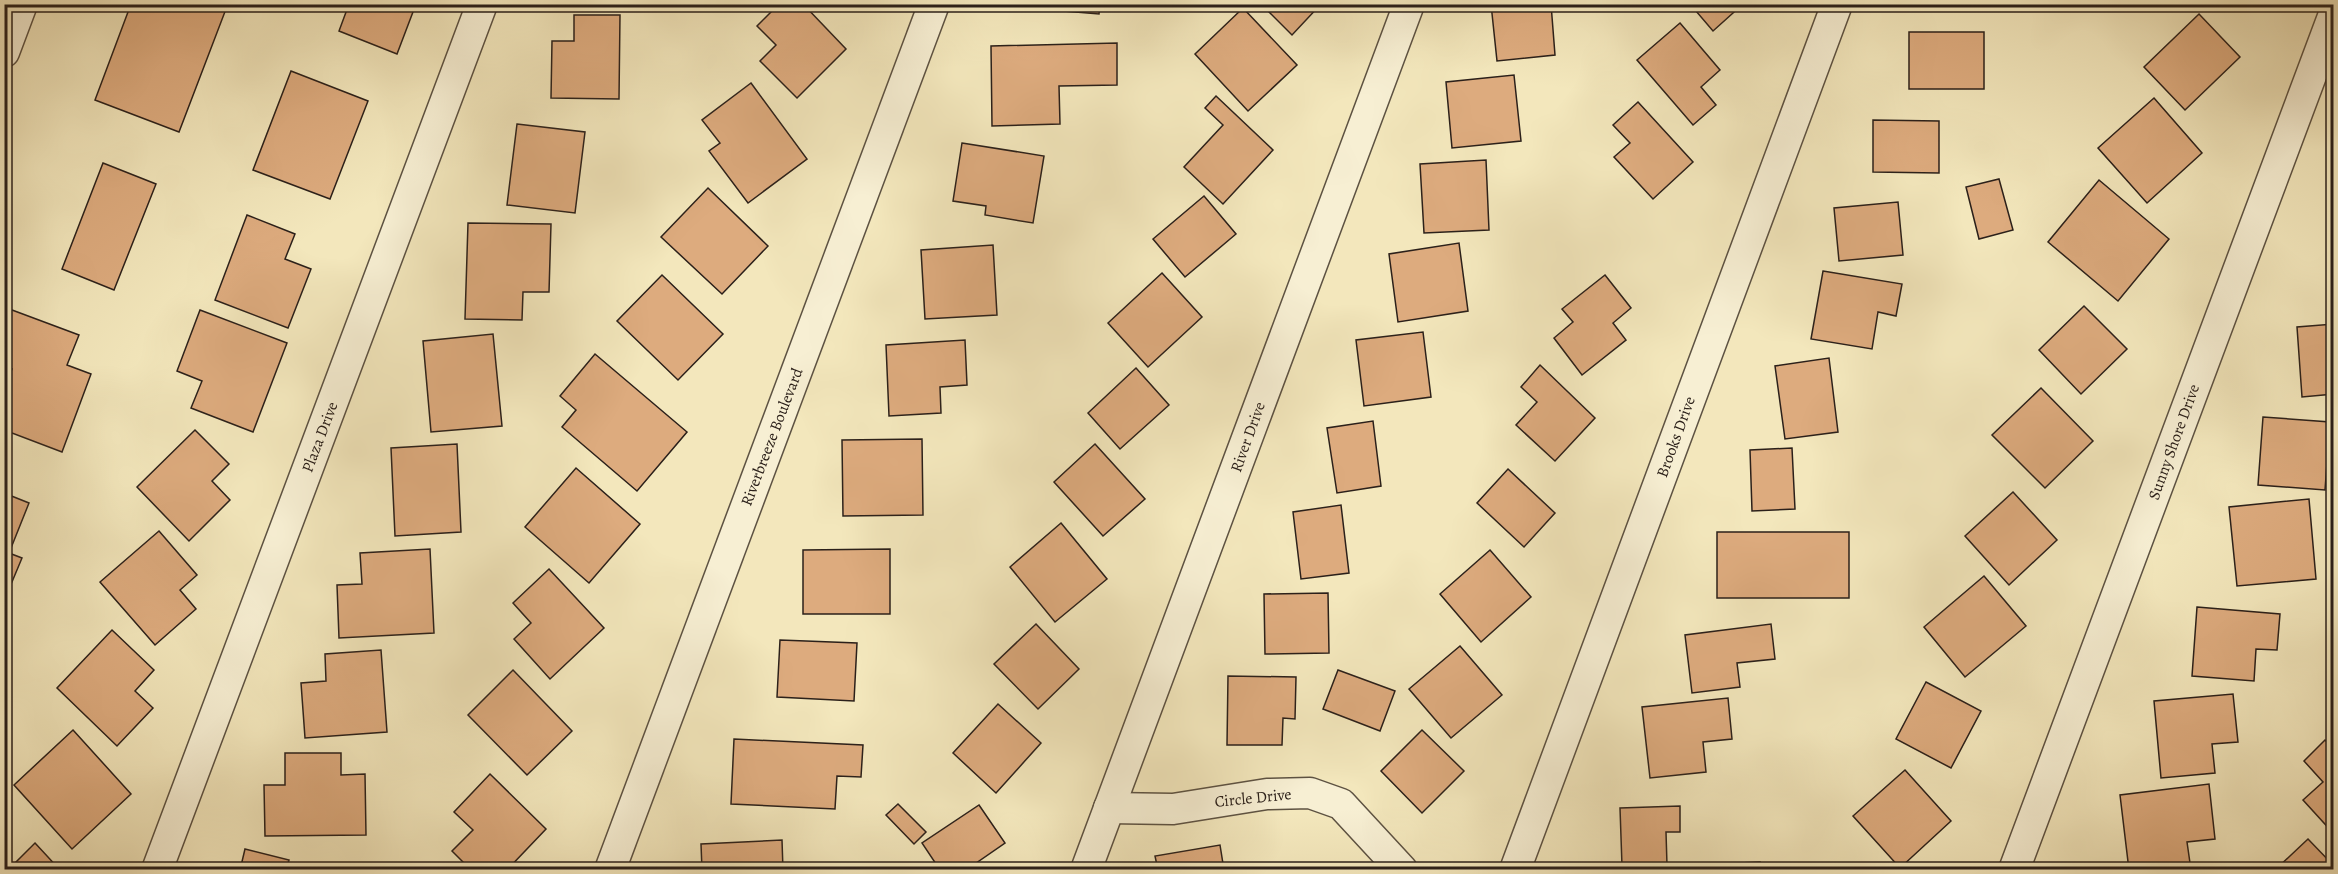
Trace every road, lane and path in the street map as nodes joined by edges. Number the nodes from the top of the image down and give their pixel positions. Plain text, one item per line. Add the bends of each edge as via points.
1 (22, 4) edge
2 (482, 4) edge
3 (934, 4) edge
4 (1409, 4) edge
5 (1837, 4) edge
6 (2334, 14) edge
7 (4, 52) edge
8 (1109, 808) junction
9 (157, 870) edge
10 (610, 870) edge
11 (1086, 870) edge
12 (1402, 870) edge
13 (1515, 870) edge
14 (2014, 870) edge

1 - 7 street
2 - 9 street, Plaza Drive
3 - 10 street, Riverbreeze Boulevard
4 - 8 street, River Drive
5 - 13 street, Brooks Drive
6 - 14 street, Sunny Shore Drive
8 - 11 street, River Drive
8 - 12 street, Circle Drive via 1173,809 1267,794 1310,793 1341,804

